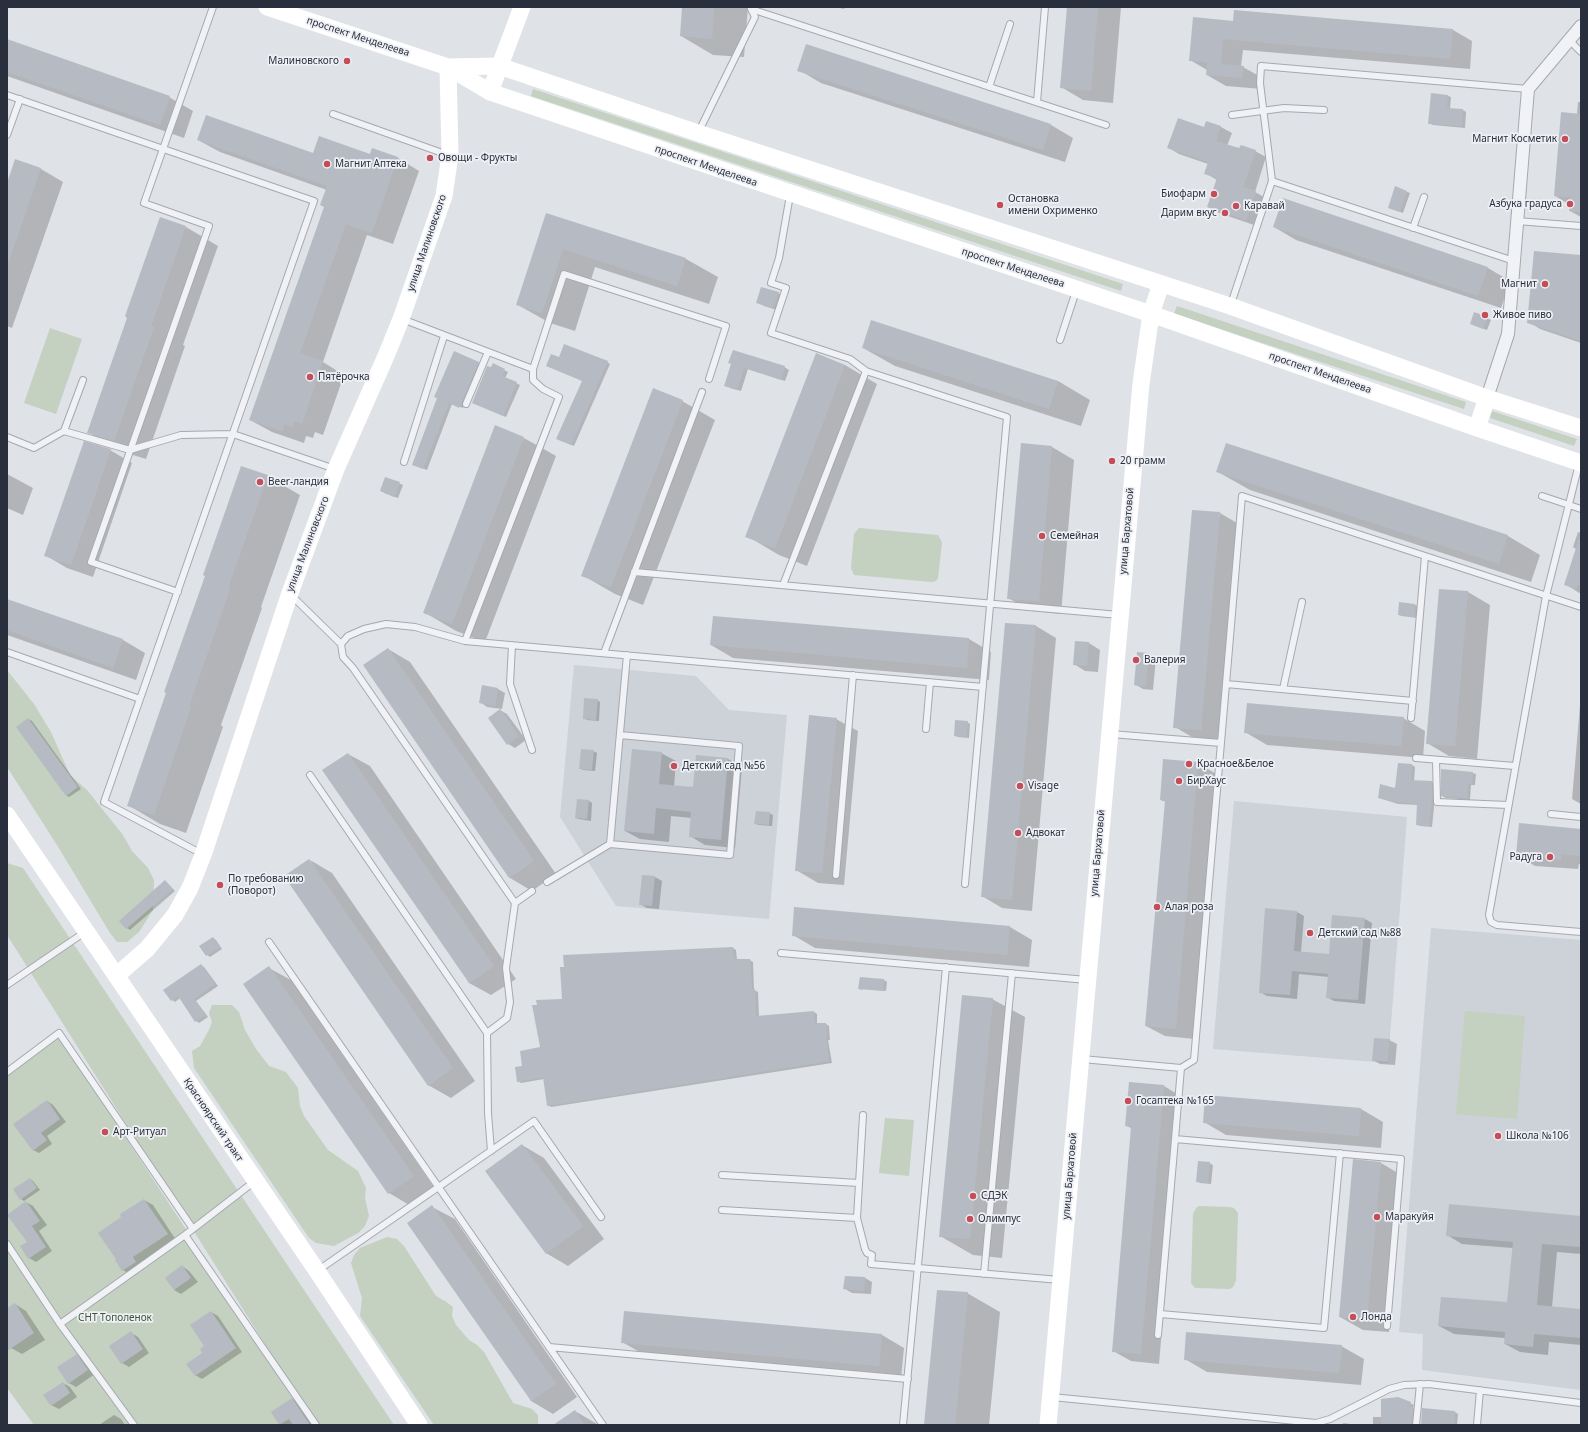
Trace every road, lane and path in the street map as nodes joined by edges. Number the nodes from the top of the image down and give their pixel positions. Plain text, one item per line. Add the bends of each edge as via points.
1 (213, 7) edge
2 (267, 7) edge
3 (522, 7) edge
4 (1045, 7) edge
5 (751, 8) edge
6 (1010, 24) dead end
7 (1581, 26) edge
8 (1569, 40) junction
9 (1581, 52) edge
10 (500, 66) junction
11 (448, 67) junction
12 (989, 87) junction
13 (1528, 89) junction
14 (490, 92) junction
15 (7, 94) edge
16 (20, 99) junction
17 (1037, 102) junction
18 (1263, 110) junction
19 (1324, 110) dead end
20 (333, 114) dead end
21 (1232, 115) dead end
22 (1106, 124) dead end
23 (698, 133) junction
24 (7, 135) edge
25 (163, 149) junction
26 (450, 155) junction
27 (1272, 180) junction
28 (790, 194) junction
29 (1424, 197) dead end
30 (1517, 221) junction
31 (1581, 226) edge
32 (1413, 228) junction
33 (1514, 262) junction
34 (1161, 284) junction
35 (1077, 289) junction
36 (1230, 306) junction
37 (1151, 314) junction
38 (401, 319) junction
39 (444, 336) junction
40 (1060, 340) dead end
41 (488, 352) junction
42 (533, 369) junction
43 (866, 371) junction
44 (709, 379) dead end
45 (83, 380) dead end
46 (702, 392) dead end
47 (1487, 398) junction
48 (466, 404) dead end
49 (1477, 428) junction
50 (1581, 428) edge
51 (64, 431) junction
52 (233, 434) junction
53 (7, 437) edge
54 (130, 450) junction
55 (1580, 461) edge
56 (404, 462) dead end
57 (336, 470) junction
58 (1542, 496) dead end
59 (1569, 505) junction
60 (1581, 509) edge
61 (1425, 556) junction
62 (634, 572) junction
63 (783, 585) junction
64 (178, 592) junction
65 (290, 593) junction
66 (1546, 596) junction
67 (1302, 602) dead end
68 (990, 604) junction
69 (1581, 607) edge
70 (1119, 615) junction
71 (465, 641) junction
72 (341, 644) junction
73 (512, 645) junction
74 (7, 652) edge
75 (604, 653) junction
76 (627, 655) junction
77 (853, 675) junction
78 (930, 682) junction
79 (1226, 684) junction
80 (983, 687) junction
81 (1283, 689) junction
82 (140, 699) junction
83 (1413, 700) junction
84 (1411, 718) dead end
85 (926, 729) dead end
86 (1109, 734) junction
87 (620, 735) junction
88 (1221, 743) junction
89 (532, 750) dead end
90 (1416, 758) dead end
91 (1436, 760) junction
92 (1515, 766) junction
93 (310, 775) dead end
94 (1508, 805) junction
95 (1551, 814) dead end
96 (7, 815) edge
97 (1581, 817) edge
98 (610, 844) junction
99 (203, 855) junction
100 (836, 876) dead end
101 (547, 882) dead end
102 (965, 884) dead end
103 (532, 891) dead end
104 (514, 903) junction
105 (86, 932) junction
106 (1581, 932) edge
107 (269, 942) dead end
108 (781, 953) dead end
109 (946, 968) junction
110 (1012, 973) junction
111 (116, 976) junction
112 (1087, 980) junction
113 (7, 985) edge
114 (487, 1033) junction
115 (1080, 1059) junction
116 (1181, 1068) junction
117 (7, 1072) edge
118 (863, 1115) dead end
119 (1175, 1139) junction
120 (491, 1151) junction
121 (1340, 1153) junction
122 (722, 1175) dead end
123 (255, 1181) junction
124 (859, 1183) junction
125 (438, 1187) junction
126 (722, 1210) dead end
127 (601, 1217) dead end
128 (857, 1218) junction
129 (193, 1229) junction
130 (185, 1235) junction
131 (7, 1244) edge
132 (918, 1268) junction
133 (317, 1271) junction
134 (984, 1274) junction
135 (1060, 1280) junction
136 (1160, 1314) junction
137 (60, 1324) junction
138 (1387, 1326) dead end
139 (1158, 1335) dead end
140 (549, 1347) junction
141 (908, 1379) junction
142 (1420, 1384) junction
143 (1480, 1390) junction
144 (1050, 1397) junction
145 (1581, 1403) edge
146 (1316, 1424) edge
147 (134, 1425) edge
148 (316, 1425) edge
149 (419, 1425) edge
150 (603, 1425) edge
151 (903, 1425) edge
152 (1048, 1425) edge
153 (1416, 1425) edge
154 (1477, 1425) edge

1 - 25 lane
2 - 11 main road, проспект Менделеева via 295,14
3 - 10 main road
4 - 17 lane
5 - 12 lane
5 - 23 lane via 755,17
6 - 12 lane
7 - 8 street
8 - 9 lane
8 - 13 street
10 - 11 main road, проспект Менделеева
10 - 14 main road
10 - 23 main road, проспект Менделеева
11 - 14 main road, проспект Менделеева
11 - 26 main road, улица Малиновского
12 - 17 lane
13 - 18 lane via 1261,66
13 - 30 street
14 - 28 main road, проспект Менделеева
15 - 16 lane
16 - 24 lane
16 - 25 lane
17 - 22 lane
18 - 19 lane
18 - 21 lane
18 - 27 lane
20 - 26 lane
23 - 34 main road, проспект Менделеева
25 - 52 lane via 314,202
25 - 54 lane via 144,203 209,226
26 - 38 main road, улица Малиновского via 444,196
27 - 32 lane
27 - 36 lane
28 - 35 main road, проспект Менделеева
28 - 43 lane via 779,258 771,284 786,288 771,333 850,359
29 - 32 lane
30 - 31 lane
30 - 33 street
32 - 33 lane
33 - 47 street via 1508,334
34 - 36 main road, проспект Менделеева
34 - 37 main road, улица Бархатовой
35 - 37 main road, проспект Менделеева
35 - 40 lane
36 - 47 main road, проспект Менделеева
37 - 49 main road, проспект Менделеева
37 - 70 main road, улица Бархатовой via 1140,384
38 - 39 lane
38 - 57 main road, улица Малиновского
39 - 41 lane
39 - 56 lane
41 - 42 lane
41 - 48 lane
42 - 44 lane via 564,274 726,326
42 - 71 lane via 533,380 543,389 559,397
43 - 63 lane
43 - 68 lane via 1007,417
45 - 51 lane
46 - 62 lane
47 - 49 main road
47 - 50 main road, проспект Менделеева
49 - 55 main road, проспект Менделеева
51 - 53 lane via 34,448
51 - 54 lane
52 - 54 lane via 181,435
52 - 57 lane
52 - 64 lane
54 - 64 lane via 91,562
55 - 59 lane
57 - 65 main road, улица Малиновского
58 - 59 lane
59 - 60 lane
59 - 66 lane
61 - 66 lane
61 - 79 lane via 1242,496
61 - 83 lane
62 - 63 lane
62 - 75 lane
63 - 68 lane
64 - 82 lane
65 - 72 lane
65 - 99 main road, улица Малиновского
66 - 69 lane
66 - 92 lane
67 - 81 lane
68 - 70 lane
68 - 80 lane
70 - 86 main road, улица Бархатовой
71 - 72 lane via 416,627 386,624 348,636
71 - 73 lane
72 - 104 lane via 343,657
73 - 75 lane
73 - 89 lane via 510,684
74 - 82 lane
75 - 76 lane
76 - 77 lane
76 - 87 lane
77 - 78 lane
77 - 100 lane
78 - 80 lane
78 - 85 lane
79 - 81 lane
79 - 88 lane
80 - 102 lane
81 - 83 lane
82 - 99 lane via 104,802
83 - 84 lane
86 - 88 lane
86 - 112 main road, улица Бархатовой
87 - 98 lane
87 - 98 lane via 739,746 730,854
88 - 116 lane via 1194,1060
90 - 91 lane
91 - 92 lane
91 - 94 lane via 1437,802
92 - 94 lane
93 - 114 lane
94 - 106 lane via 1489,919 1497,925
95 - 97 lane
96 - 105 main road, Красноярский тракт
98 - 101 lane
99 - 111 main road, улица Малиновского via 190,888 174,915 147,949
103 - 104 lane
104 - 114 lane via 506,968 510,1002 507,1018
105 - 111 main road, Красноярский тракт
105 - 113 lane
107 - 125 lane
108 - 109 lane
109 - 110 lane
109 - 132 lane
110 - 112 lane
110 - 134 lane
111 - 123 main road, Красноярский тракт
112 - 115 main road, улица Бархатовой
114 - 120 lane
115 - 116 lane
115 - 135 main road, улица Бархатовой
116 - 119 lane
117 - 129 lane via 59,1033
118 - 124 lane
119 - 121 lane
119 - 136 lane
120 - 125 lane
120 - 127 lane via 534,1121
121 - 136 lane via 1324,1328
121 - 138 lane via 1401,1159
122 - 124 lane
123 - 129 lane
123 - 133 main road, Красноярский тракт
124 - 128 lane
125 - 133 lane
125 - 140 lane
126 - 128 lane
128 - 132 lane via 865,1249 872,1256 871,1264
129 - 130 lane
130 - 137 lane
130 - 148 lane
131 - 137 lane
132 - 134 lane
132 - 141 lane
133 - 149 main road, Красноярский тракт
134 - 135 lane
135 - 144 main road, улица Бархатовой
136 - 139 lane
137 - 147 lane
140 - 141 lane
140 - 150 lane
141 - 151 lane
142 - 143 lane
142 - 146 lane via 1389,1389
142 - 153 lane
143 - 145 lane
143 - 154 lane
144 - 146 lane
144 - 152 main road, улица Бархатовой

